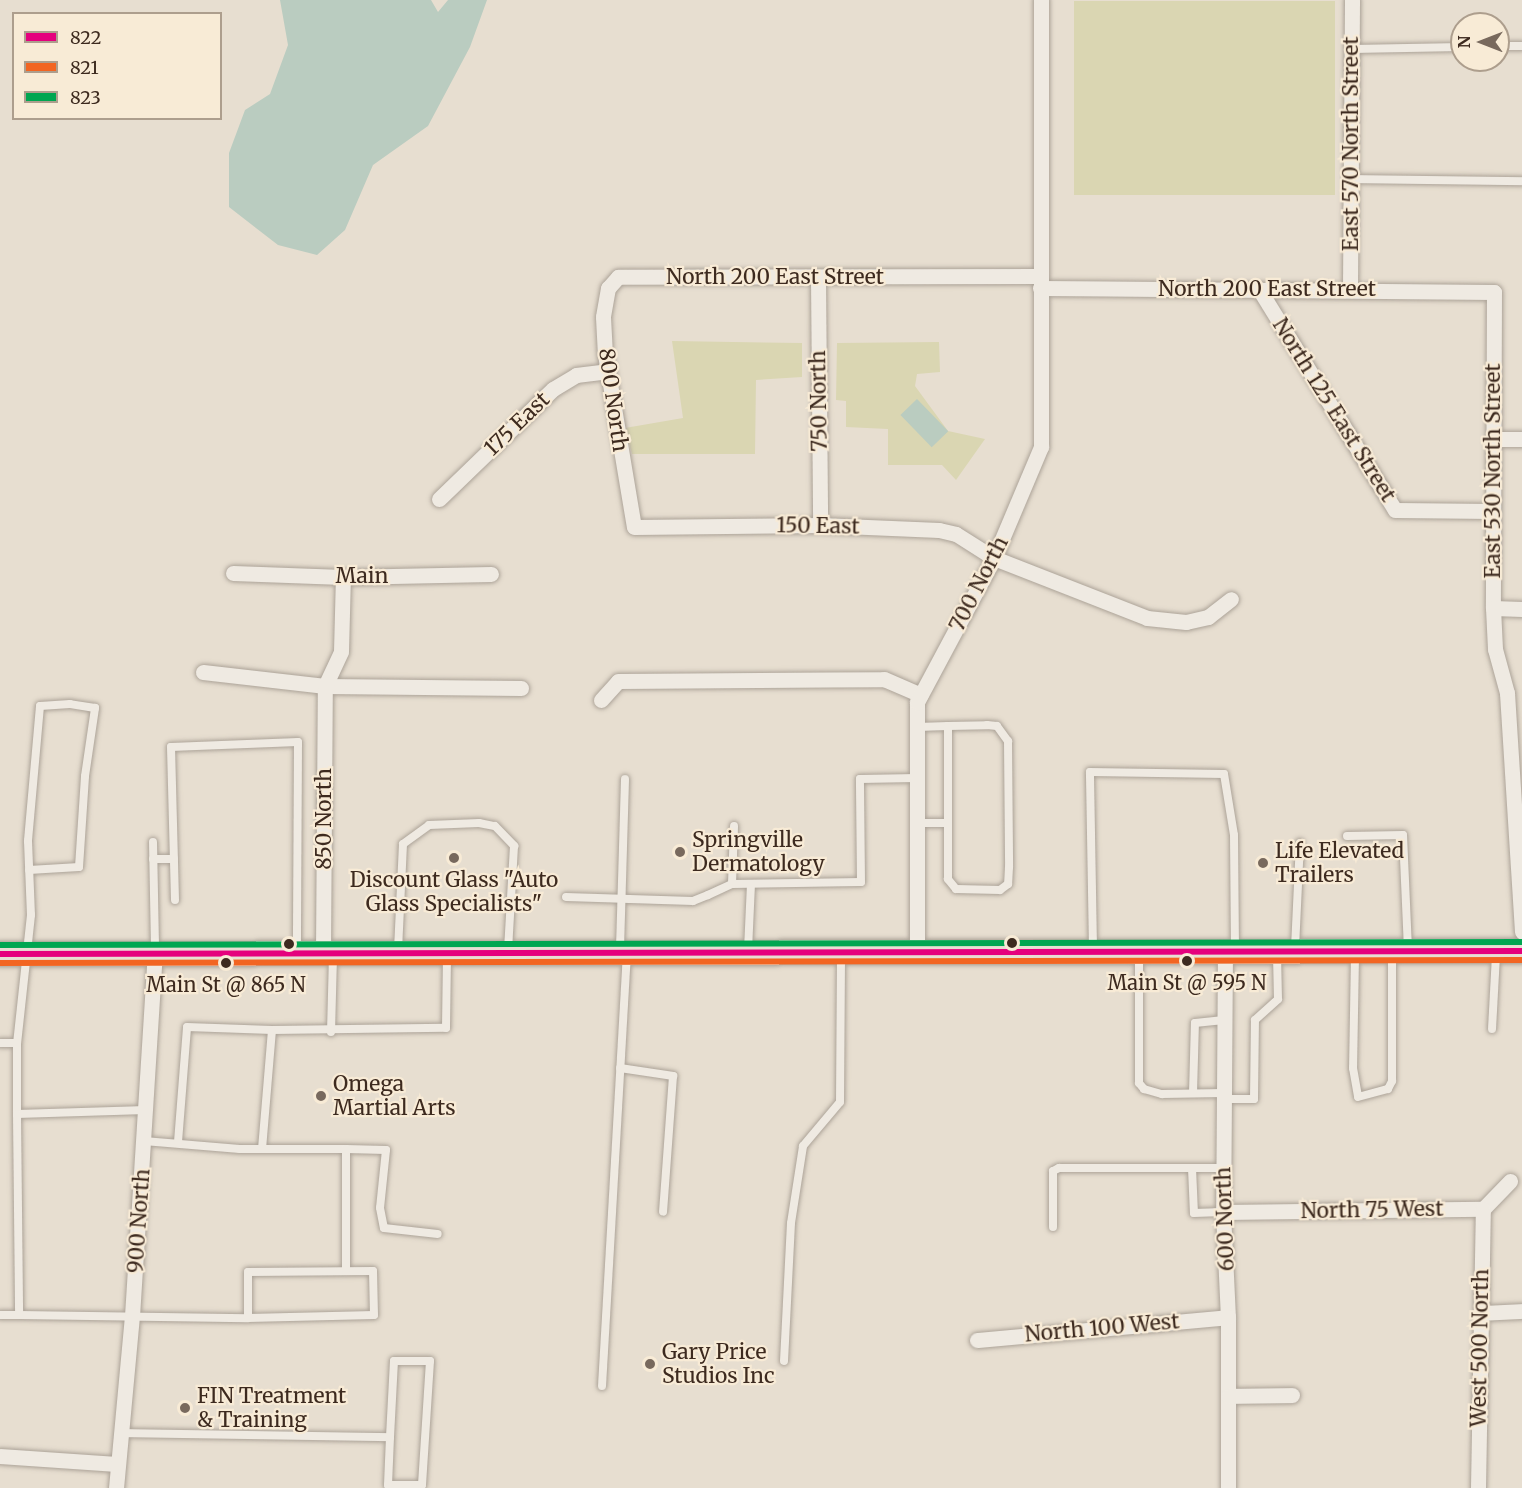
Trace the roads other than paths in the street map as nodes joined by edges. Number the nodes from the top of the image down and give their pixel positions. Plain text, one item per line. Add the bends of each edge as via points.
1 (1041, 0) edge
2 (1352, 0) edge
3 (1450, 47) edge
4 (1352, 49) junction
5 (1351, 179) junction
6 (1522, 181) edge
7 (618, 277) joint
8 (818, 277) junction
9 (1040, 282) junction
10 (1350, 288) junction
11 (1259, 289) junction
12 (1494, 292) joint
13 (606, 371) junction
14 (1493, 439) junction
15 (1522, 439) edge
16 (439, 500) dead end
17 (1492, 512) junction
18 (820, 525) junction
19 (634, 527) joint
20 (994, 558) junction
21 (233, 573) dead end
22 (491, 574) dead end
23 (343, 577) junction
24 (1231, 599) dead end
25 (1492, 608) junction
26 (1522, 609) edge
27 (203, 672) dead end
28 (325, 686) junction
29 (520, 688) dead end
30 (921, 695) junction
31 (601, 700) dead end
32 (948, 726) junction
33 (917, 727) junction
34 (917, 778) junction
35 (625, 779) dead end
36 (917, 823) junction
37 (947, 823) junction
38 (734, 826) dead end
39 (1347, 836) dead end
40 (153, 842) dead end
41 (1300, 843) dead end
42 (153, 859) junction
43 (174, 859) junction
44 (29, 870) junction
45 (732, 884) junction
46 (751, 884) junction
47 (566, 897) dead end
48 (620, 898) junction
49 (175, 900) dead end
50 (1522, 932) edge
51 (1139, 949) junction
52 (1230, 949) junction
53 (1286, 949) junction
54 (917, 950) junction
55 (1093, 950) junction
56 (1356, 950) junction
57 (1400, 950) junction
58 (841, 951) junction
59 (1497, 951) junction
60 (1522, 951) edge
61 (297, 952) junction
62 (328, 952) junction
63 (398, 952) junction
64 (447, 952) junction
65 (748, 952) junction
66 (508, 953) junction
67 (624, 953) junction
68 (0, 954) edge
69 (24, 954) junction
70 (155, 954) junction
71 (1224, 1020) junction
72 (1492, 1029) dead end
73 (272, 1030) junction
74 (331, 1032) junction
75 (0, 1043) edge
76 (17, 1043) junction
77 (620, 1068) junction
78 (1193, 1093) junction
79 (1224, 1096) junction
80 (146, 1110) junction
81 (17, 1114) junction
82 (144, 1141) junction
83 (178, 1142) junction
84 (262, 1149) junction
85 (346, 1149) junction
86 (1192, 1168) junction
87 (1223, 1168) junction
88 (1510, 1181) dead end
89 (1483, 1209) junction
90 (663, 1212) dead end
91 (1223, 1212) junction
92 (1053, 1227) dead end
93 (438, 1234) dead end
94 (346, 1271) junction
95 (1522, 1311) edge
96 (1481, 1312) junction
97 (0, 1315) edge
98 (19, 1315) junction
99 (132, 1316) junction
100 (1228, 1317) junction
101 (248, 1318) junction
102 (977, 1340) dead end
103 (784, 1361) dead end
104 (602, 1386) dead end
105 (1292, 1395) dead end
106 (1229, 1396) junction
107 (121, 1433) junction
108 (390, 1437) junction
109 (0, 1456) edge
110 (117, 1464) junction
111 (116, 1488) edge
112 (1228, 1488) edge
113 (1478, 1488) edge

1 - 9 street, 700 North
2 - 4 street, East 570 North Street
3 - 4 lane
4 - 5 street, East 570 North Street
5 - 6 lane
5 - 10 street, East 570 North Street
7 - 8 street, North 200 East Street
7 - 13 street, 800 North via 608,288 603,317
8 - 9 street, North 200 East Street
8 - 18 street, 750 North
9 - 11 street, North 200 East Street
9 - 20 street, 700 North via 1041,447
10 - 11 street, North 200 East Street
10 - 12 street, North 200 East Street
11 - 17 street, North 125 East Street via 1395,510
12 - 14 street, East 530 North Street
13 - 16 street, 175 East via 576,375 553,389
13 - 19 street, 800 North
14 - 15 street
14 - 17 street, East 530 North Street
17 - 25 street, East 530 North Street
18 - 19 street, 150 East
18 - 20 street, 150 East via 939,530 956,534
20 - 24 street, 150 East via 1147,618 1186,622 1208,617
20 - 30 street, 700 North
21 - 23 street, Main
22 - 23 street, Main
23 - 28 street via 341,651
25 - 26 street
25 - 50 street, East 530 North Street via 1495,650 1507,693
27 - 28 street
28 - 29 street
28 - 62 street, 850 North
30 - 31 street via 884,679 618,681
30 - 33 street, 700 North
32 - 33 lane
32 - 37 lane
32 - 37 lane via 997,726 1008,741 1010,856 1005,888 965,891 950,885
33 - 34 street, 700 North
34 - 36 street, 700 North
34 - 46 lane via 860,779 861,882
35 - 48 lane
36 - 37 lane
36 - 54 street, 700 North
38 - 45 lane
39 - 57 lane via 1403,835
40 - 42 lane
41 - 53 lane
42 - 43 lane
42 - 70 lane
43 - 49 lane
43 - 61 lane via 171,747 298,742
44 - 44 lane via 40,706 70,704 94,708 79,867
44 - 69 lane via 31,915
45 - 46 lane
45 - 48 lane via 693,901
46 - 65 lane
47 - 48 lane
48 - 67 lane
51 - 52 main road
51 - 55 main road
51 - 78 lane via 1139,1083 1144,1089 1162,1094
52 - 53 main road
52 - 55 lane via 1234,835 1224,774 1090,772
52 - 71 street, 600 North
53 - 56 main road
53 - 79 lane via 1278,999 1256,1020 1254,1099
54 - 55 main road
54 - 58 main road
56 - 57 main road
56 - 57 lane via 1353,1068 1358,1097 1381,1093 1392,1081
57 - 59 main road
58 - 65 main road
58 - 103 lane via 840,1102 803,1146 791,1223
59 - 60 main road
59 - 72 lane
61 - 62 main road
61 - 70 main road
62 - 63 main road
62 - 74 lane
63 - 64 main road
63 - 66 lane via 404,844 429,825 479,823 495,826 514,846
64 - 66 main road
64 - 74 lane via 446,1028
65 - 67 main road
66 - 67 main road
67 - 77 lane
68 - 69 main road
69 - 70 main road
69 - 76 lane
70 - 80 street, 900 North
71 - 78 lane via 1195,1023
71 - 79 street, 600 North
73 - 74 lane
73 - 83 lane via 188,1027
73 - 84 lane
75 - 76 lane
76 - 81 lane
77 - 90 lane via 673,1076
77 - 104 lane
78 - 79 lane
79 - 87 street, 600 North
80 - 81 lane
80 - 82 street, 900 North
81 - 98 lane
82 - 83 lane
82 - 99 street, 900 North
83 - 84 lane
84 - 85 lane
85 - 93 lane via 386,1150 380,1208 384,1227 400,1233
85 - 94 lane
86 - 87 lane
86 - 91 lane via 1194,1213
86 - 92 lane via 1059,1168 1053,1171
87 - 91 street, 600 North
88 - 89 street
89 - 91 street, North 75 West
89 - 96 street, West 500 North
91 - 100 street, 600 North
94 - 101 lane via 248,1272
94 - 101 lane via 373,1271 374,1315
95 - 96 street
96 - 113 street, West 500 North
97 - 98 lane
98 - 99 lane
99 - 101 lane
99 - 107 street, 900 North
100 - 102 street, North 100 West
100 - 106 street, 600 North
105 - 106 street
106 - 112 street, 600 North
107 - 108 lane
107 - 110 street, 900 North
108 - 108 lane via 394,1361 430,1361 422,1485 388,1485
109 - 110 street
110 - 111 street, 900 North

